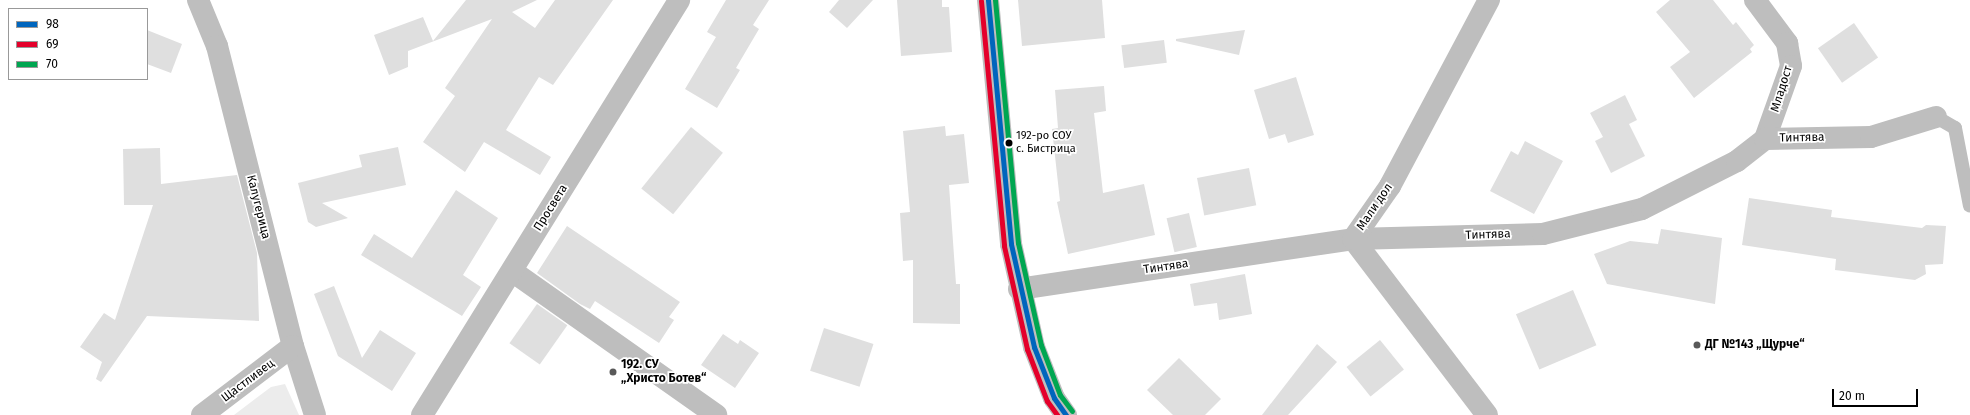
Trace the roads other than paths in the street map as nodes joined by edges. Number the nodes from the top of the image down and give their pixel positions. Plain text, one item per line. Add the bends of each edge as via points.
1 (198, 0) edge
2 (679, 0) edge
3 (988, 0) edge
4 (1489, 0) edge
5 (1755, 0) edge
6 (1936, 117) joint
7 (1765, 139) junction
8 (1970, 206) edge
9 (1353, 240) junction
10 (512, 271) junction
11 (1020, 289) junction
12 (294, 346) junction
13 (1059, 409) edge
14 (202, 415) edge
15 (315, 415) edge
16 (422, 415) edge
17 (716, 415) edge
18 (1487, 415) edge

1 - 12 street, Калугерица via 217,46
2 - 10 street, Просвета
3 - 11 street via 1011,244
4 - 9 street, Мали дол via 1390,186
5 - 7 street, Младост via 1787,43 1791,66
6 - 7 street, Тинтява via 1872,137
6 - 8 lane via 1955,128
7 - 9 street, Тинтява via 1737,161 1642,209 1543,234
9 - 11 street, Тинтява
9 - 18 street, Мали дол
10 - 16 street, Просвета
10 - 17 street
11 - 13 street via 1034,347
12 - 14 street, Щастливец
12 - 15 street, Калугерица

